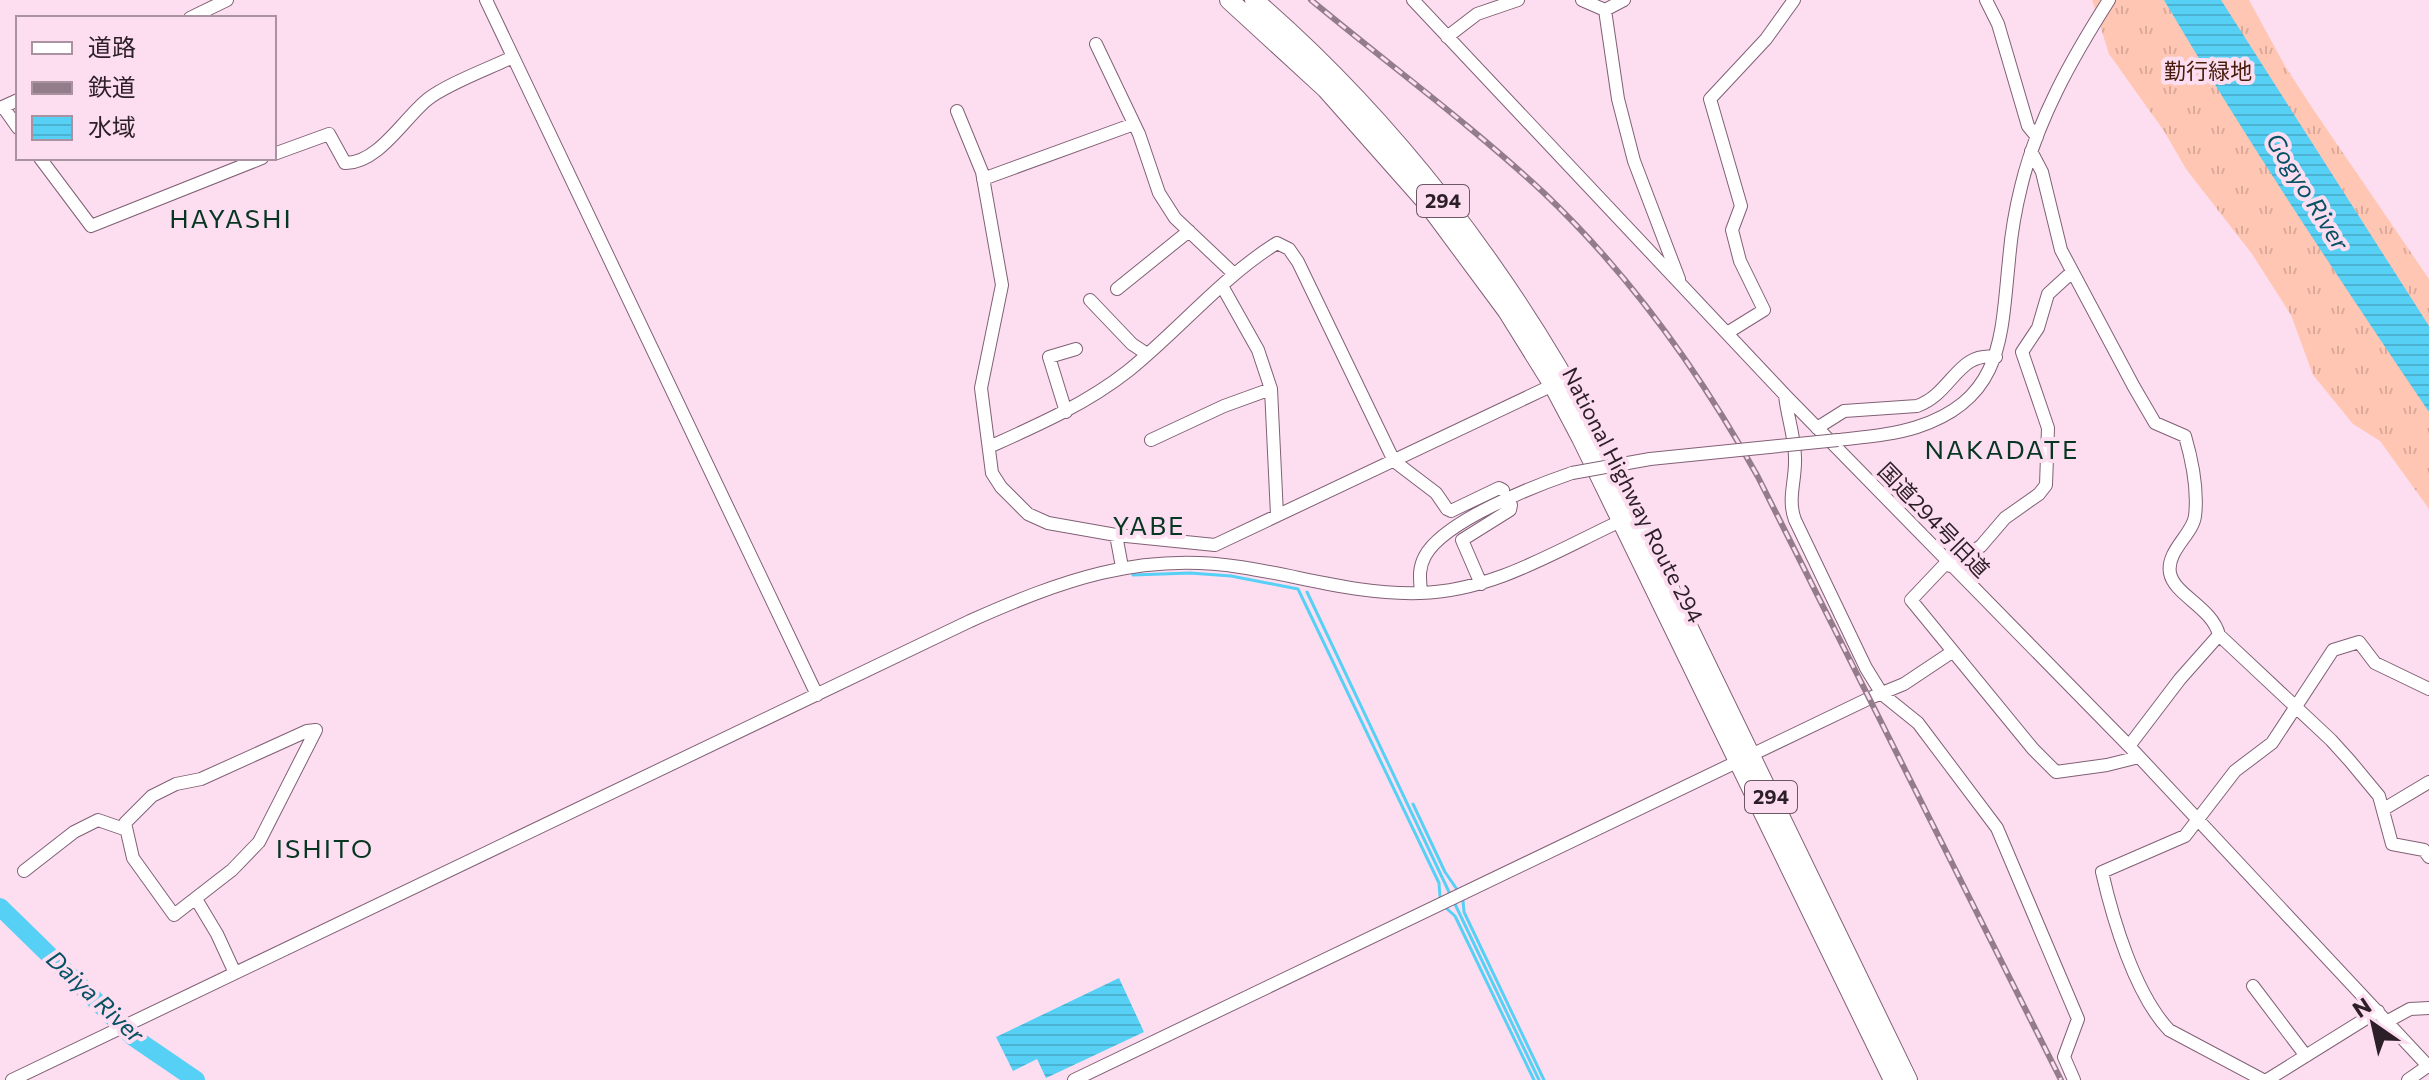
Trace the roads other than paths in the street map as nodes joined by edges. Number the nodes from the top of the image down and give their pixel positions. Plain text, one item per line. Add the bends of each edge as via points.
1 (227, 0) edge
2 (486, 0) edge
3 (1229, 0) edge
4 (1254, 0) edge
5 (1413, 0) edge
6 (1518, 0) edge
7 (1582, 0) edge
8 (1624, 0) edge
9 (1794, 0) edge
10 (1986, 0) edge
11 (2108, 2) edge
12 (1605, 10) junction
13 (194, 16) edge
14 (1447, 37) junction
15 (1096, 44) dead end
16 (513, 57) junction
17 (1, 107) edge
18 (957, 111) dead end
19 (1134, 124) junction
20 (16, 126) edge
21 (2037, 137) junction
22 (2031, 151) junction
23 (276, 153) edge
24 (42, 160) edge
25 (257, 160) edge
26 (983, 179) junction
27 (1189, 231) junction
28 (2072, 272) junction
29 (1234, 274) junction
30 (1222, 286) junction
31 (1682, 287) junction
32 (1117, 289) dead end
33 (1090, 300) dead end
34 (1727, 333) junction
35 (1076, 349) dead end
36 (1147, 354) junction
37 (1996, 357) junction
38 (1553, 385) junction
39 (1271, 389) junction
40 (1785, 395) junction
41 (1066, 412) junction
42 (1817, 428) junction
43 (1151, 440) dead end
44 (989, 447) junction
45 (1394, 461) junction
46 (1503, 490) dead end
47 (1511, 505) dead end
48 (1277, 515) junction
49 (1628, 518) junction
50 (1116, 535) junction
51 (1949, 564) junction
52 (1122, 567) junction
53 (1481, 584) junction
54 (1421, 593) junction
55 (2219, 635) junction
56 (1952, 652) junction
57 (2429, 689) edge
58 (1882, 694) junction
59 (817, 695) junction
60 (2297, 708) junction
61 (2129, 746) junction
62 (2139, 757) junction
63 (1744, 759) junction
64 (2429, 782) edge
65 (2384, 809) junction
66 (2197, 819) junction
67 (124, 829) junction
68 (2429, 857) edge
69 (24, 871) dead end
70 (196, 899) junction
71 (235, 973) junction
72 (2253, 986) dead end
73 (2429, 1008) edge
74 (2378, 1011) junction
75 (2388, 1021) junction
76 (2306, 1056) junction
77 (2429, 1066) edge
78 (12, 1080) edge
79 (1074, 1080) edge
80 (1893, 1080) edge
81 (1908, 1080) edge
82 (2074, 1080) edge
83 (2265, 1080) edge
84 (2408, 1080) edge

1 - 13 street
2 - 16 street
3 - 38 highway, National Highway Route 294 / 294 via 1326,89 1399,169 1482,274
4 - 49 highway, National Highway Route 294 / 294 via 1337,80 1466,230 1565,378
5 - 14 street, 国道294号旧道
6 - 14 street via 1477,14
7 - 12 street
8 - 12 street
9 - 34 street via 1710,99 1741,206 1732,230 1740,261 1764,310
10 - 21 street via 2028,126
11 - 21 street via 2056,91
12 - 31 street via 1618,99 1634,161
14 - 31 street, 国道294号旧道
15 - 19 street
16 - 23 street via 429,98 377,150 352,163 345,163 329,134
16 - 59 street
17 - 20 street
18 - 26 street
19 - 26 street
19 - 27 street via 1159,193
21 - 22 street
22 - 28 street
22 - 37 street via 2014,219
24 - 25 street via 91,226
26 - 44 street via 1002,285 981,388
27 - 29 street
27 - 32 street
28 - 51 street via 2048,294 2038,328 2021,355 2048,428 2046,485 1981,546
28 - 55 street via 2155,423 2185,436 2195,518 2170,572 2176,585 2216,622
29 - 30 street
29 - 45 street via 1277,243 1289,249
30 - 36 street
30 - 39 street via 1258,350
31 - 34 street, 国道294号旧道
33 - 36 street
34 - 40 street, 国道294号旧道
35 - 41 street via 1049,357
36 - 41 street
37 - 42 street via 1977,356 1967,362 1938,395 1917,406 1844,411
37 - 54 street, bridge via 1976,390 1947,415 1913,428 1635,461 1572,473 1526,490 1437,540 1420,566
38 - 45 street
38 - 49 highway, National Highway Route 294 / 294
39 - 43 street
39 - 48 street
40 - 42 street, 国道294号旧道
40 - 58 street via 1796,456 1791,510
41 - 44 street
42 - 51 street, 国道294号旧道
44 - 50 street via 992,473 1028,514 1048,523
45 - 46 street via 1451,511
45 - 48 street
47 - 53 street via 1462,540
48 - 50 street via 1215,545
49 - 53 street
49 - 63 highway, National Highway Route 294 / 294
50 - 52 street
51 - 56 street via 1911,600
51 - 61 street, 国道294号旧道
52 - 54 street via 1239,566 1365,592
52 - 59 street via 1035,592
53 - 54 street
55 - 60 street
55 - 61 street
56 - 58 street
56 - 62 street via 2056,772
57 - 60 street via 2375,663 2363,645 2353,642 2333,650
58 - 63 street
58 - 82 street via 1918,723 1997,828 2078,1019 2064,1057
59 - 71 street
60 - 65 street via 2350,761
60 - 66 street via 2272,743 2235,771
61 - 62 street, 国道294号旧道
62 - 66 street, 国道294号旧道
63 - 79 street
63 - 80 highway, National Highway Route 294 / 294
63 - 81 highway, National Highway Route 294 / 294
64 - 65 street
65 - 68 street via 2392,844 2424,850
66 - 74 street, 国道294号旧道
66 - 83 street via 2185,836 2102,872 2112,917 2158,1019 2169,1030
67 - 69 street via 98,820
67 - 70 street via 133,858 174,915
67 - 70 street via 152,796 316,730 259,842
70 - 71 street
71 - 78 street
72 - 76 street
73 - 75 street via 2410,1009
74 - 75 street, 国道294号旧道
74 - 76 street
75 - 77 street, 国道294号旧道
76 - 83 street
77 - 84 street

